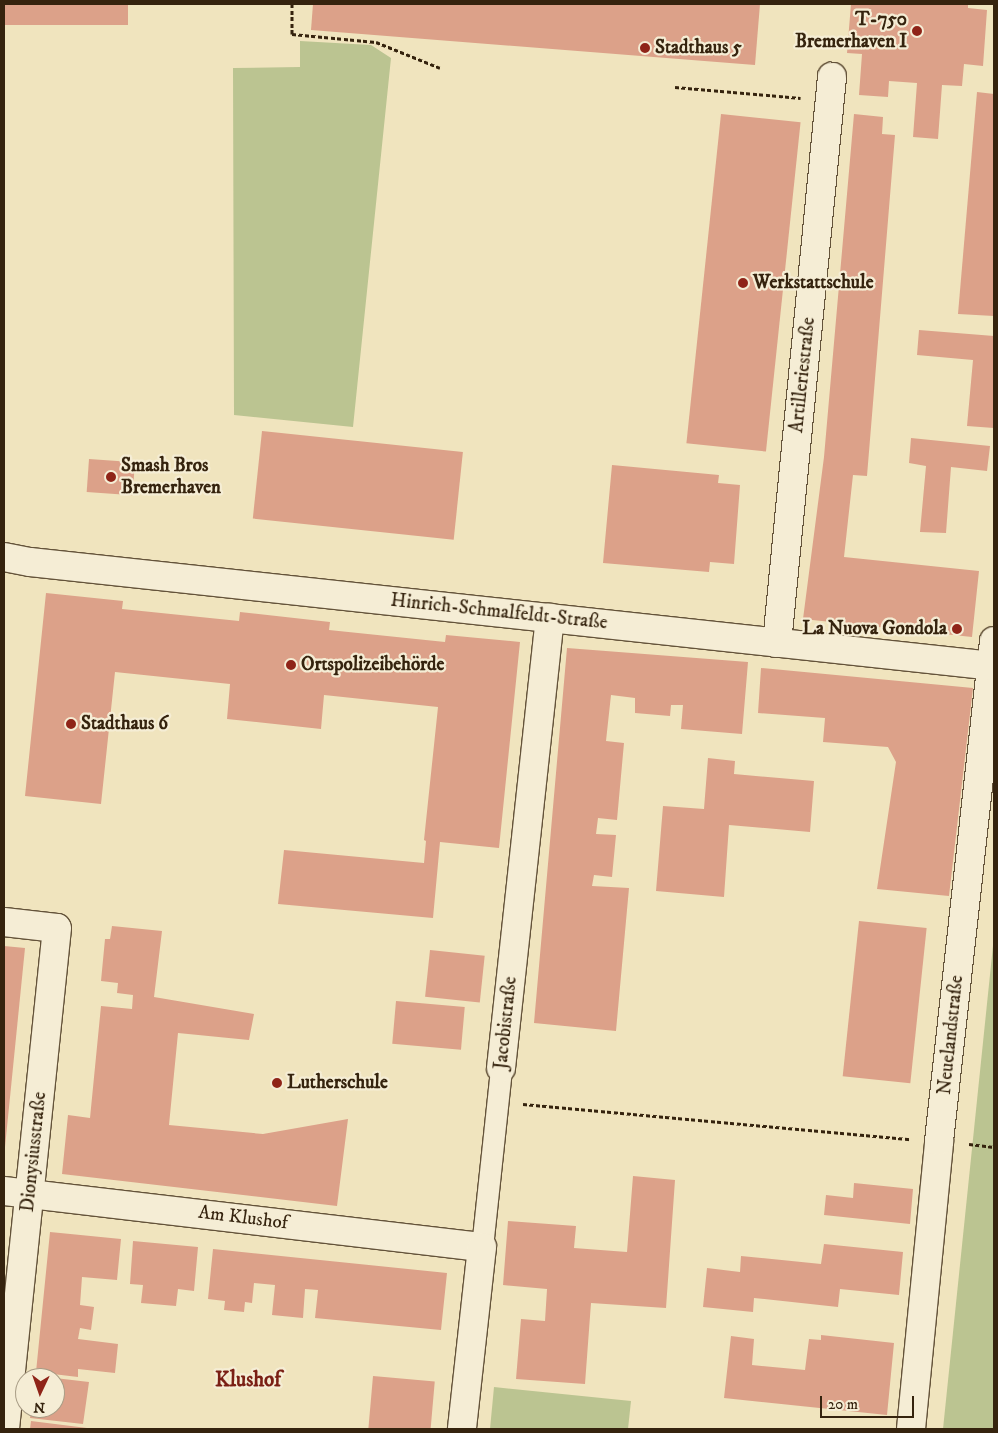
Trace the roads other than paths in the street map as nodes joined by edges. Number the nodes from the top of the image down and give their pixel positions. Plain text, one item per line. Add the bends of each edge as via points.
1 (831, 89) road end
2 (4, 557) edge
3 (550, 618) junction
4 (777, 642) junction
5 (993, 657) edge
6 (4, 922) edge
7 (501, 1068) joint
8 (16, 1192) edge
9 (482, 1247) junction
10 (4, 1429) edge
11 (462, 1429) edge
12 (911, 1429) edge

1 - 4 street, Artilleriestraße
2 - 3 street, Hinrich-Schmalfeldt-Straße
3 - 4 street, Hinrich-Schmalfeldt-Straße
3 - 7 street, Jacobistraße
4 - 5 street, Hinrich-Schmalfeldt-Straße
5 - 12 street, Neuelandstraße via 939,1141
6 - 8 street, Dionysiusstraße via 57,928
7 - 9 street, Jacobistraße
8 - 9 street, Am Klushof
8 - 10 street, Dionysiusstraße
9 - 11 street, Jacobistraße

